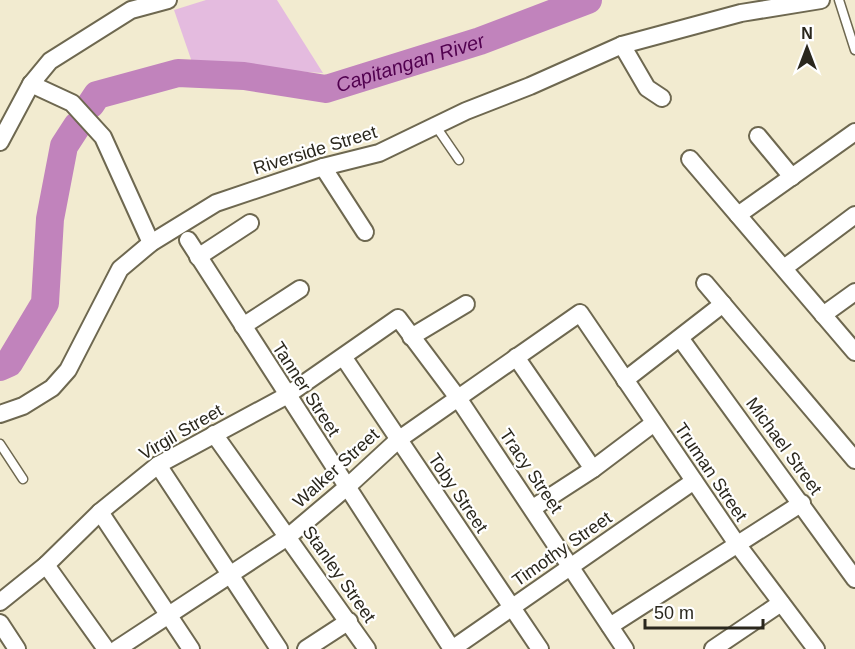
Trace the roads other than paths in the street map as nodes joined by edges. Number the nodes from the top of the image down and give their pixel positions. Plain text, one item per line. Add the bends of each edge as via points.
1 (168, 0) edge
2 (821, 0) edge
3 (839, 0) edge
4 (622, 45) junction
5 (855, 50) edge
6 (31, 84) junction
7 (662, 98) dead end
8 (435, 125) junction
9 (855, 132) edge
10 (758, 136) dead end
11 (0, 142) edge
12 (690, 159) dead end
13 (459, 160) dead end
14 (323, 167) junction
15 (792, 177) junction
16 (738, 215) junction
17 (855, 215) edge
18 (250, 223) dead end
19 (364, 232) dead end
20 (188, 240) dead end
21 (151, 243) junction
22 (198, 257) junction
23 (784, 268) junction
24 (705, 283) dead end
25 (300, 289) dead end
26 (855, 292) edge
27 (466, 304) dead end
28 (723, 304) junction
29 (580, 313) joint
30 (823, 315) junction
31 (398, 318) joint
32 (243, 326) junction
33 (411, 337) junction
34 (680, 338) junction
35 (855, 352) edge
36 (516, 357) junction
37 (344, 358) junction
38 (625, 380) junction
39 (286, 396) junction
40 (458, 398) junction
41 (0, 414) edge
42 (654, 423) junction
43 (214, 434) junction
44 (398, 440) junction
45 (0, 444) edge
46 (855, 460) edge
47 (158, 465) junction
48 (593, 469) junction
49 (23, 479) dead end
50 (694, 481) junction
51 (347, 488) junction
52 (802, 503) junction
53 (533, 508) junction
54 (100, 512) junction
55 (289, 536) junction
56 (737, 544) junction
57 (46, 565) junction
58 (570, 567) junction
59 (229, 574) junction
60 (855, 579) edge
61 (0, 602) edge
62 (781, 603) junction
63 (512, 607) junction
64 (168, 614) junction
65 (348, 621) junction
66 (0, 623) edge
67 (610, 626) junction
68 (17, 649) edge
69 (106, 649) edge
70 (117, 649) edge
71 (191, 649) edge
72 (279, 649) edge
73 (306, 649) edge
74 (367, 649) edge
75 (452, 649) edge
76 (540, 649) edge
77 (625, 649) edge
78 (713, 649) edge
79 (816, 649) edge

1 - 6 street via 131,10 76,43 50,61
2 - 4 street, Riverside Street via 741,13
3 - 5 lane
4 - 7 street via 647,88
4 - 8 street, Riverside Street
6 - 11 street
6 - 21 street via 72,103 103,137
8 - 13 lane
8 - 14 street, Riverside Street via 379,153
9 - 15 street
10 - 15 street
12 - 16 street
14 - 19 street
14 - 21 street, Riverside Street via 216,202
15 - 16 street
16 - 23 street
17 - 23 street
18 - 22 street
20 - 22 street, Tanner Street
21 - 41 street, Riverside Street via 120,269 68,370 51,388 23,406
22 - 32 street, Tanner Street
23 - 30 street
24 - 28 street
25 - 32 street
26 - 30 street
27 - 33 street
28 - 34 street
28 - 46 street
29 - 36 street, Walker Street
29 - 38 street, Truman Street
30 - 35 street
31 - 33 street, Tracy Street
31 - 37 street, Virgil Street
32 - 39 street, Tanner Street
33 - 40 street, Tracy Street
34 - 38 street
34 - 52 street, Michael Street
36 - 40 street, Walker Street
36 - 48 street
37 - 39 street, Virgil Street
37 - 44 street, Toby Street
38 - 42 street, Truman Street
39 - 43 street, Virgil Street
39 - 51 street, Tanner Street
40 - 44 street, Walker Street
40 - 53 street, Tracy Street
42 - 48 street
42 - 50 street, Truman Street
43 - 47 street, Virgil Street
43 - 55 street, Stanley Street
44 - 51 street, Walker Street
44 - 63 street, Toby Street
45 - 49 lane
47 - 54 street, Virgil Street
47 - 59 street
48 - 53 street
50 - 56 street, Truman Street
50 - 58 street, Timothy Street
51 - 55 street, Walker Street
51 - 75 street, Tanner Street
52 - 56 street
52 - 60 street, Michael Street
53 - 58 street, Tracy Street
54 - 57 street, Virgil Street
54 - 64 street
55 - 59 street, Walker Street
55 - 65 street, Stanley Street
56 - 62 street, Truman Street
56 - 67 street
57 - 61 street, Virgil Street
57 - 69 street
58 - 63 street, Timothy Street
58 - 67 street, Tracy Street
59 - 64 street, Walker Street
59 - 72 street
62 - 78 street
62 - 79 street, Truman Street
63 - 75 street, Timothy Street
63 - 76 street, Toby Street
64 - 70 street, Walker Street
64 - 71 street
65 - 73 street
65 - 74 street, Stanley Street
66 - 68 street
67 - 77 street, Tracy Street

